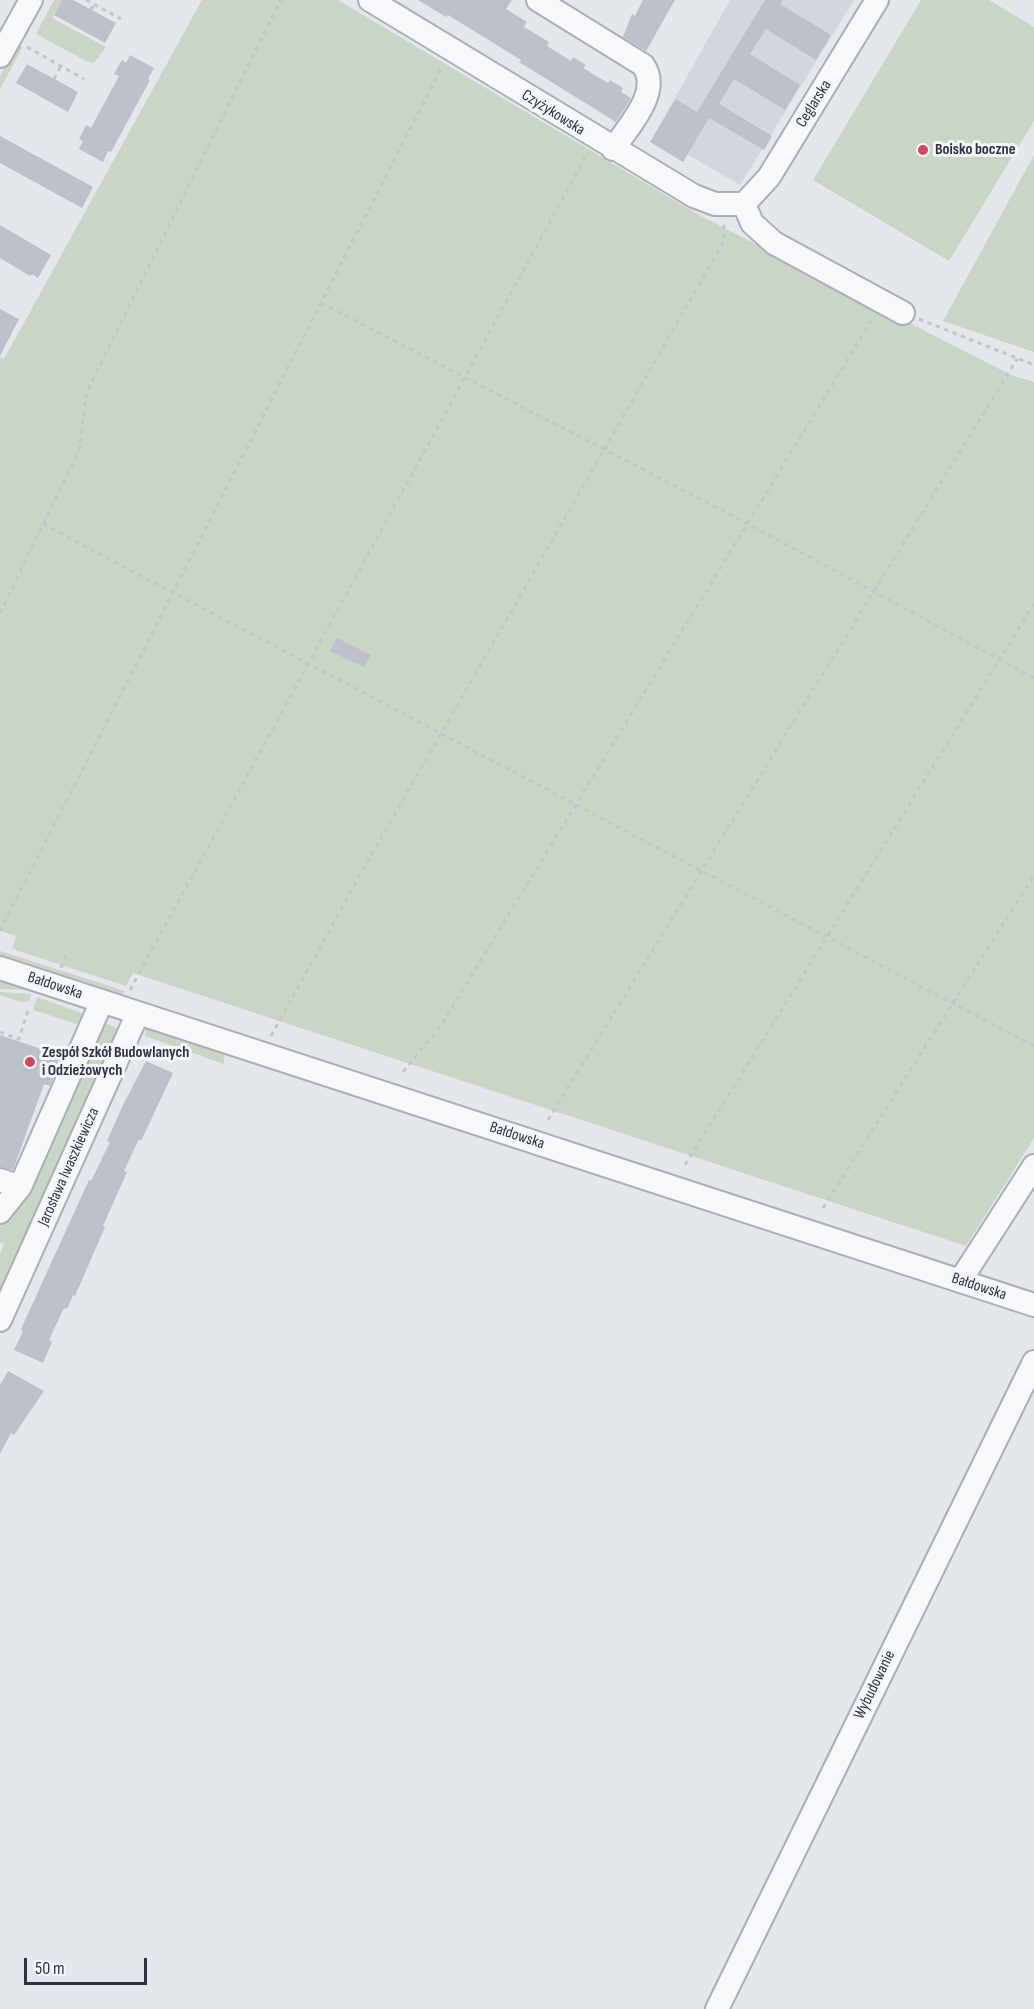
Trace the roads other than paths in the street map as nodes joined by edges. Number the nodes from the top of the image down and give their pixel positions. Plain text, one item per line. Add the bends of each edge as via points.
1 (31, 0) edge
2 (370, 0) edge
3 (538, 0) edge
4 (877, 0) edge
5 (0, 56) edge
6 (613, 149) junction
7 (744, 204) junction
8 (903, 313) road end
9 (0, 968) edge
10 (102, 1001) junction
11 (138, 1013) junction
12 (1034, 1166) edge
13 (10, 1183) edge
14 (0, 1212) edge
15 (960, 1281) junction
16 (1034, 1305) edge
17 (0, 1320) edge
18 (1034, 1362) edge
19 (717, 2009) edge

1 - 5 street
2 - 6 street, Czyżykowska
3 - 6 street via 643,65 650,75 650,90
4 - 7 street, Ceglarska via 769,177
6 - 7 street, Czyżykowska via 694,196 715,204
7 - 8 street via 752,223 774,243
9 - 10 street, Bałdowska
10 - 11 street, Bałdowska
10 - 13 street
11 - 15 street, Bałdowska
11 - 17 street, Jarosława Iwaszkiewicza
12 - 15 street
13 - 14 street
15 - 16 street, Bałdowska
18 - 19 street, Wybudowanie

